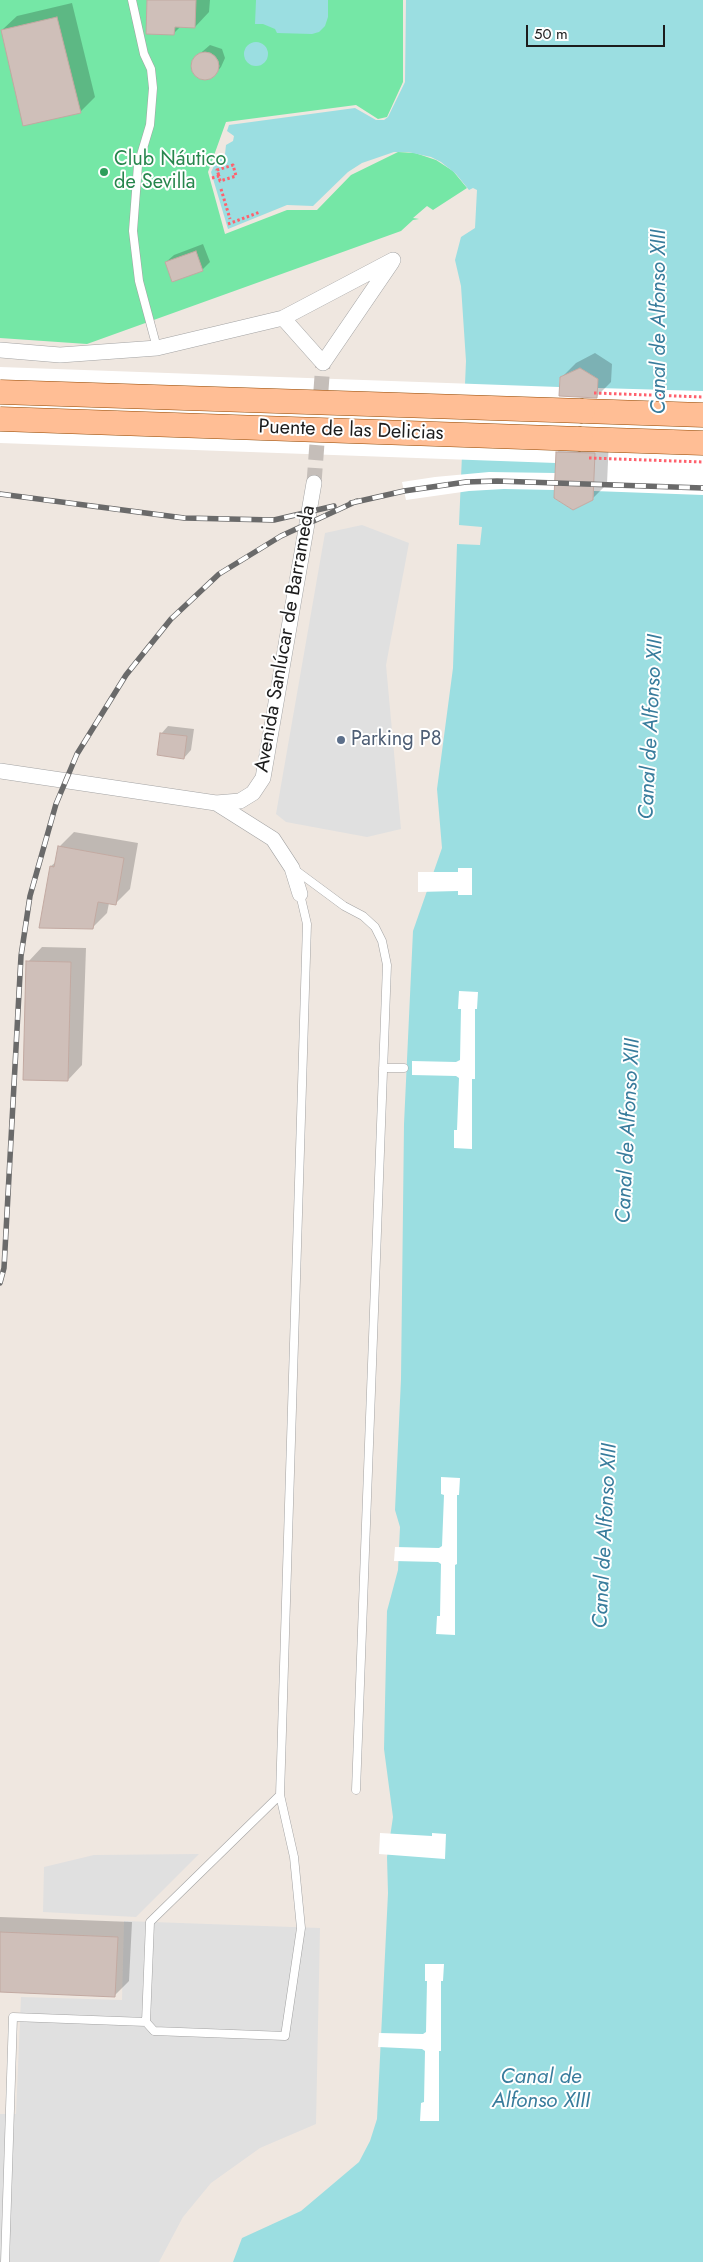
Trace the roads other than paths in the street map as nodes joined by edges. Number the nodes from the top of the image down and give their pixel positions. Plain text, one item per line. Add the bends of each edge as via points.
1 (132, 0) edge
2 (283, 318) junction
3 (157, 348) junction
4 (0, 350) edge
5 (0, 392) edge
6 (703, 415) edge
7 (0, 419) edge
8 (703, 443) edge
9 (314, 483) tunnel mouth
10 (0, 771) edge
11 (216, 803) junction
12 (292, 868) junction
13 (300, 894) joint
14 (383, 1068) junction
15 (404, 1068) dead end
16 (356, 1790) dead end
17 (280, 1796) junction
18 (146, 2022) junction
19 (5, 2262) edge

1 - 3 lane via 153,88 150,125 138,166 133,231 139,280
2 - 2 street via 323,364 393,260 342,287
2 - 3 street
3 - 4 street via 60,354
5 - 6 main road, Puente de las Delicias, bridge
7 - 8 main road, Puente de las Delicias, bridge
9 - 11 street, Avenida Sanlúcar de Barrameda via 263,778 253,793 240,800
10 - 11 street
11 - 12 street via 273,839
12 - 13 street
12 - 14 lane via 363,916 382,941 387,965
13 - 17 lane via 307,924
14 - 15 lane
14 - 16 lane
17 - 18 lane via 150,1922
17 - 18 lane via 294,1857 301,1928 285,2036 154,2031
18 - 19 lane via 13,2017

